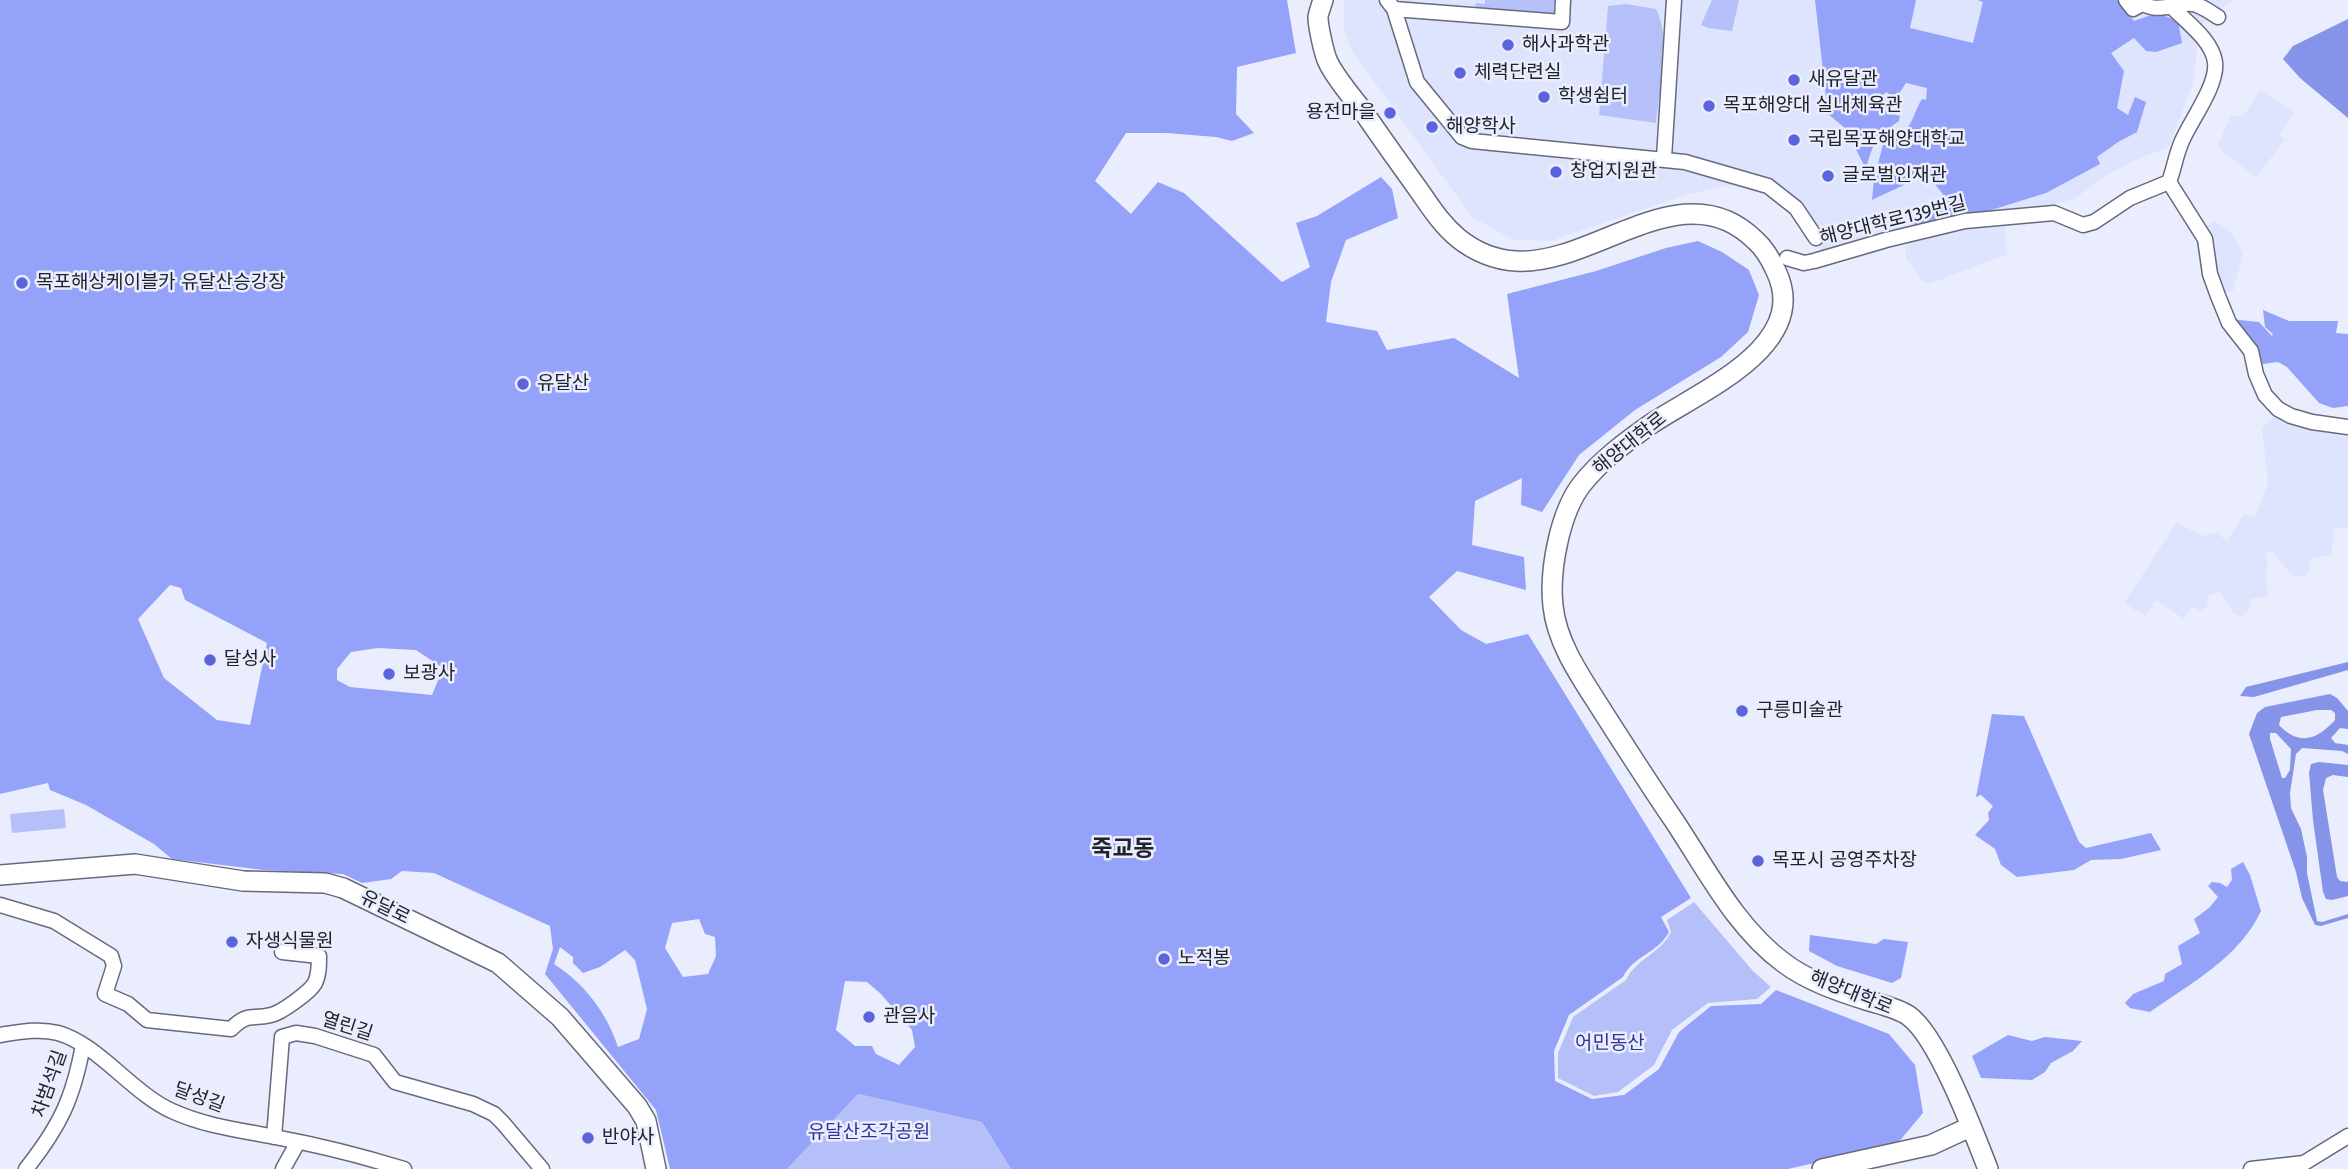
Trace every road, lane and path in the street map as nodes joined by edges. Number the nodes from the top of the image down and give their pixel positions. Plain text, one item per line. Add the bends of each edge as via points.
1 (1323, 0) edge
2 (1563, 0) edge
3 (1674, 0) edge
4 (2126, 0) edge
5 (2140, 2) edge
6 (1390, 5) edge
7 (2172, 8) junction
8 (2218, 17) dead end
9 (1664, 158) junction
10 (2169, 182) junction
11 (1815, 238) dead end
12 (1787, 258) dead end
13 (2348, 426) edge
14 (0, 875) edge
15 (0, 905) edge
16 (282, 953) dead end
17 (0, 1035) edge
18 (83, 1045) junction
19 (1970, 1127) junction
20 (2348, 1136) edge
21 (274, 1137) junction
22 (298, 1142) junction
23 (26, 1169) edge
24 (284, 1169) edge
25 (404, 1169) edge
26 (542, 1169) edge
27 (656, 1169) edge
28 (1822, 1169) edge
29 (1988, 1169) edge
30 (2251, 1169) edge

1 - 19 street, 해양대학로 via 1318,16 1328,62 1442,223 1467,245 1507,261 1537,261 1659,218 1689,213 1740,227 1763,248 1774,267 1783,290 1783,311 1766,344 1744,365 1614,452 1581,485 1564,516 1553,576 1558,628 1622,742 1740,919 1785,964 1828,988 1909,1016 1935,1046
2 - 6 street via 1562,22
3 - 9 street
4 - 5 street via 2133,9
5 - 7 street
6 - 9 street via 1415,77 1462,137
7 - 8 street via 2192,4
7 - 10 street via 2210,48 2215,62 2214,75 2181,142
9 - 11 street via 1768,186 1796,208
10 - 12 street, 해양대학로139번길 via 2083,225 2053,213 1965,221 1814,261
10 - 13 street via 2205,239 2218,296 2229,323 2251,351 2265,395 2291,416
14 - 27 street, 유달로 via 135,864 243,881 325,883 343,888 498,963 560,1017 637,1106 646,1121
15 - 16 street via 54,921 111,957 114,966 105,994 128,1004 147,1020 231,1028 241,1018 276,1013 312,988 320,956
17 - 18 street, 달성길 via 46,1031
18 - 21 street, 달성길 via 168,1109 216,1126
18 - 23 street, 차범석길 via 65,1111
19 - 28 street via 1931,1145
19 - 29 street, 해양대학로
20 - 30 street via 2304,1163
21 - 22 street, 달성길
21 - 26 street, 열린길 via 282,1037 296,1033 374,1055 395,1082 494,1114
22 - 24 street
22 - 25 street, 달성길

